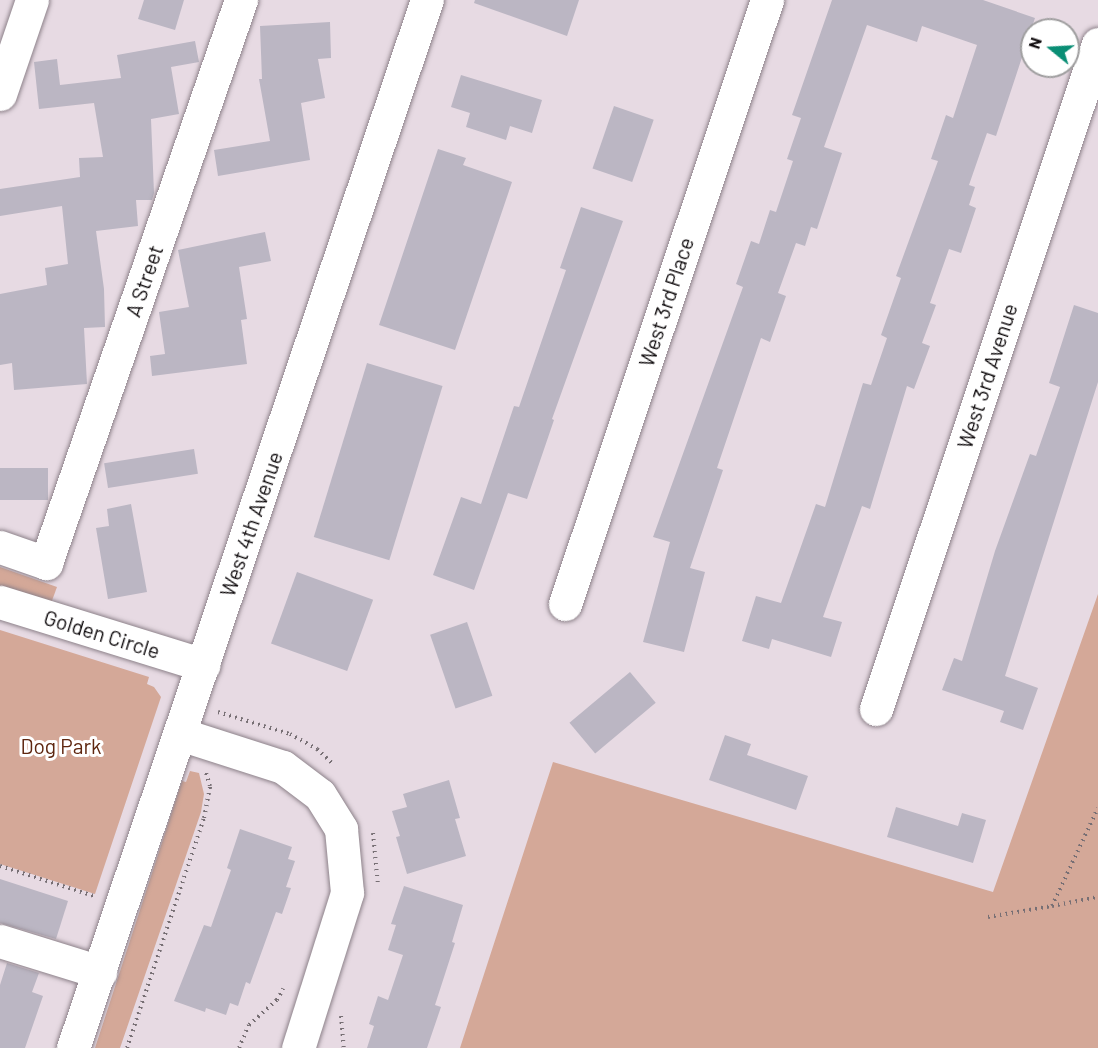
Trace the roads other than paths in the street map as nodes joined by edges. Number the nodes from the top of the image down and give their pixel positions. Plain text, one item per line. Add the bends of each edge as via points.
1 (32, 0) edge
2 (241, 0) edge
3 (427, 0) edge
4 (767, 0) edge
5 (1098, 44) edge
6 (0, 94) edge
7 (0, 548) edge
8 (0, 602) edge
9 (565, 604) dead end
10 (203, 666) junction
11 (876, 709) dead end
12 (180, 734) junction
13 (1, 943) edge
14 (100, 972) junction
15 (73, 1048) edge
16 (298, 1048) edge

1 - 6 street
2 - 7 street, A Street via 46,562
3 - 10 street, West 4th Avenue
4 - 9 street, West 3rd Place
5 - 11 street, West 3rd Avenue
8 - 10 street, Golden Circle
10 - 12 street, West 4th Avenue
12 - 14 street, West 4th Avenue
12 - 16 street via 283,767 320,795 341,829 347,893
13 - 14 street
14 - 15 street, West 4th Avenue

